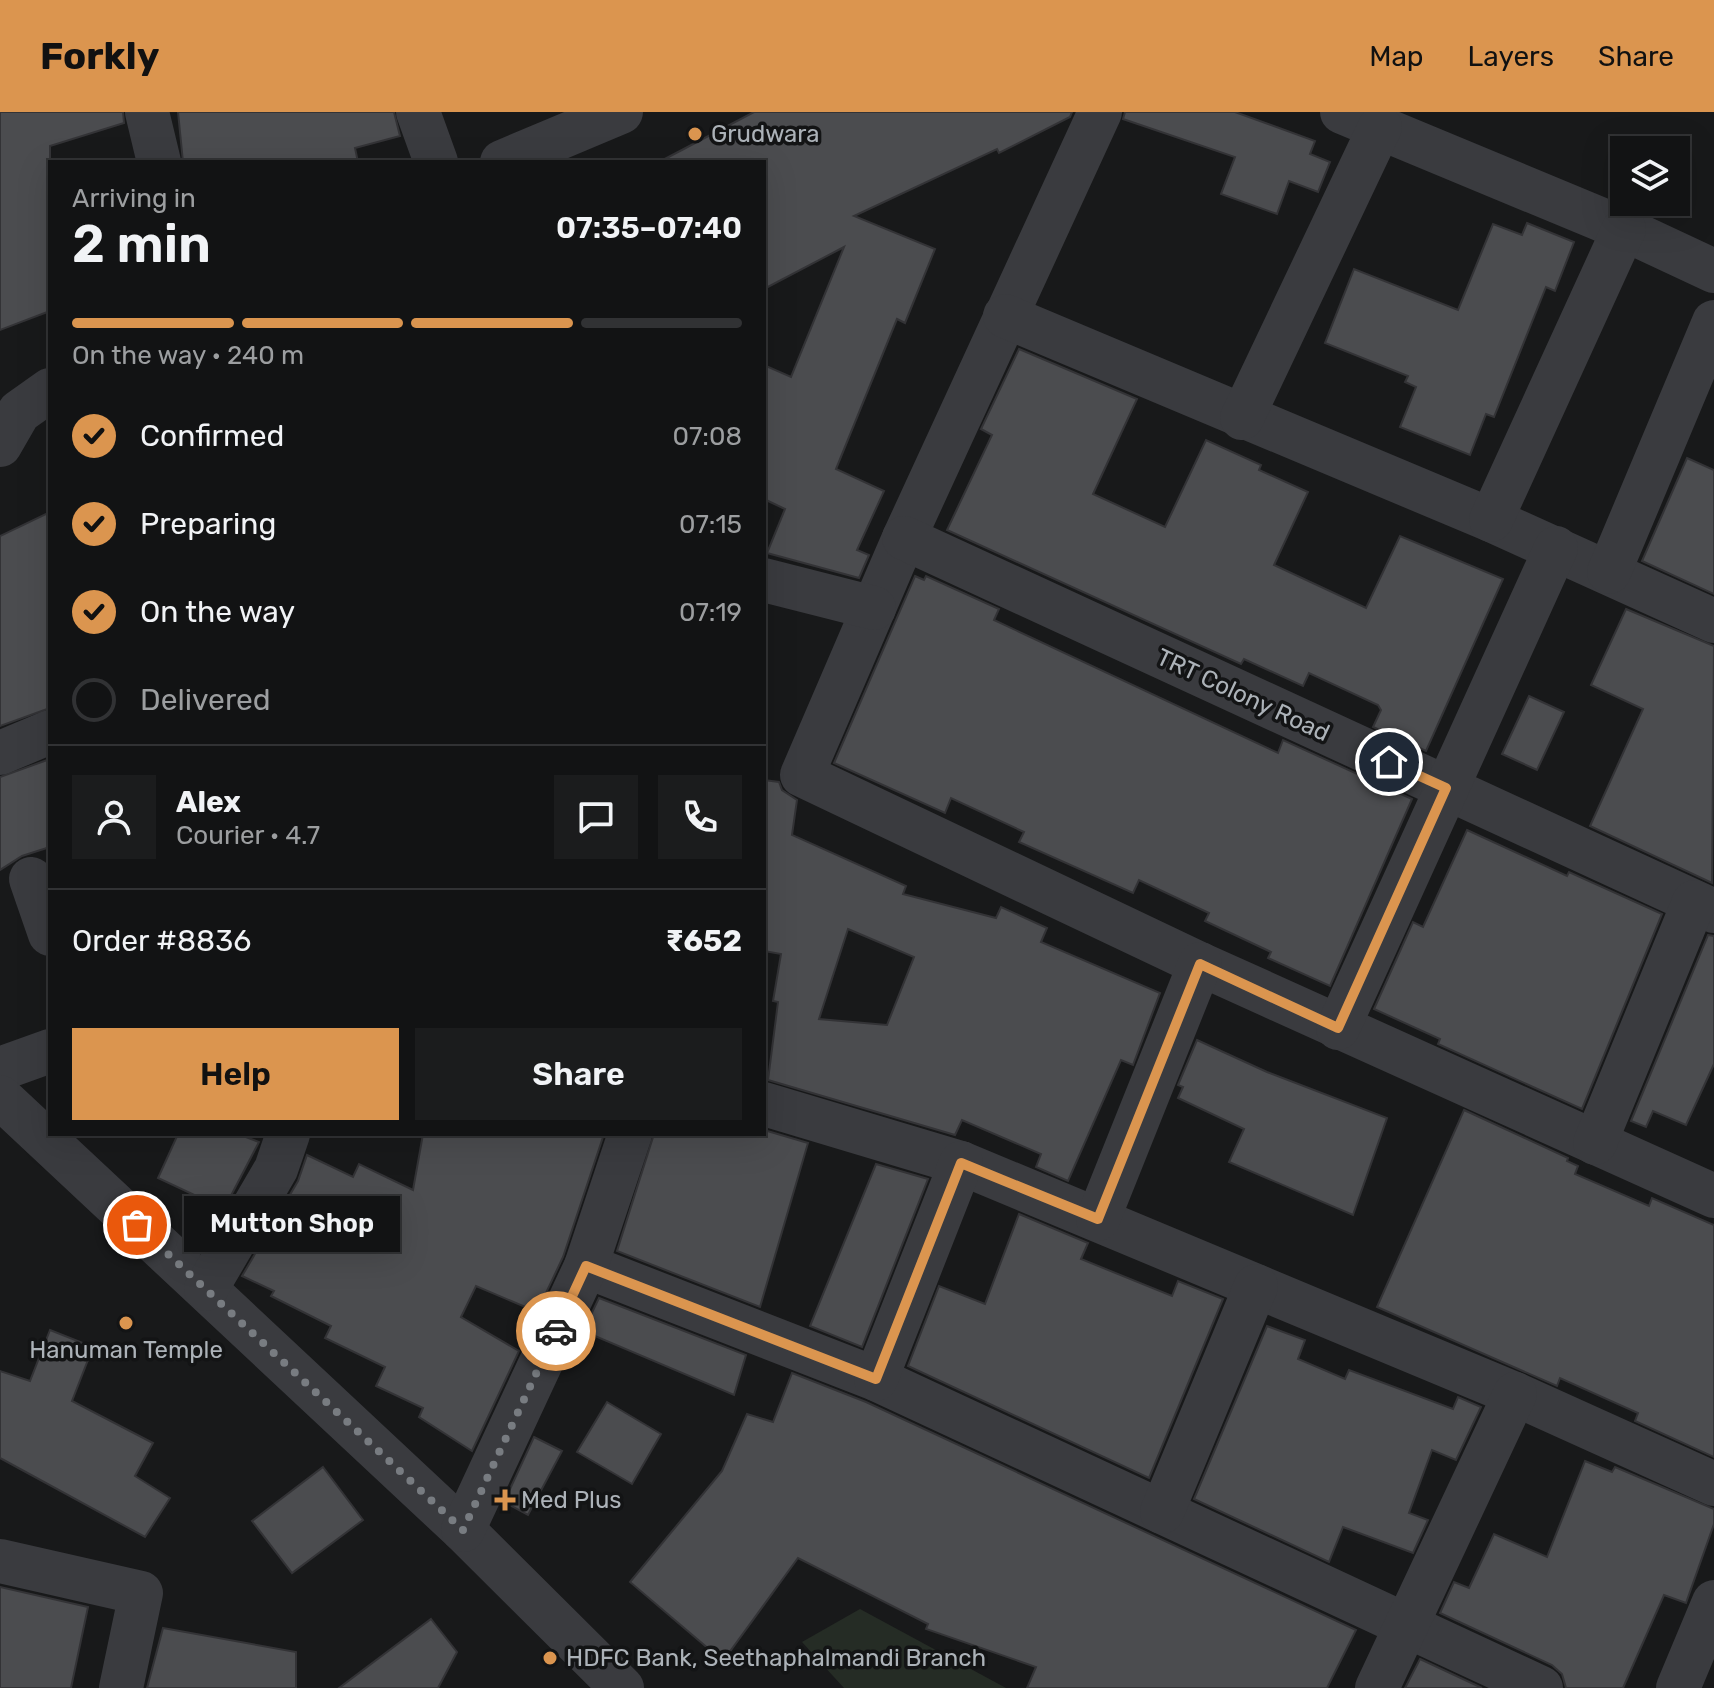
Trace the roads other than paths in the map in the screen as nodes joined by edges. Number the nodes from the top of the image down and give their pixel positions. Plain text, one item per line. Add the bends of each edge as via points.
1 (147, 112) edge
2 (418, 112) edge
3 (621, 112) edge
4 (1100, 112) edge
5 (1361, 120) edge
6 (159, 160) edge
7 (435, 160) edge
8 (507, 160) edge
9 (1624, 229) junction
10 (1714, 271) edge
11 (1005, 316) junction
12 (1714, 322) edge
13 (1242, 418) junction
14 (1491, 520) junction
15 (904, 538) junction
16 (1556, 548) junction
17 (1609, 572) junction
18 (766, 581) edge
19 (874, 608) junction
20 (1714, 621) edge
21 (48, 733) edge
22 (0, 753) edge
23 (783, 773) edge
24 (1446, 788) junction
25 (27, 882) edge
26 (1704, 906) edge
27 (48, 929) edge
28 (1200, 964) junction
29 (1338, 1028) junction
30 (48, 1052) edge
31 (0, 1069) edge
32 (0, 1097) edge
33 (766, 1105) edge
34 (287, 1136) edge
35 (629, 1136) edge
36 (1595, 1143) junction
37 (961, 1163) junction
38 (1714, 1196) edge
39 (1098, 1219) junction
40 (586, 1266) junction
41 (1256, 1286) junction
42 (206, 1289) junction
43 (876, 1379) junction
44 (1515, 1394) junction
45 (1714, 1484) edge
46 (1162, 1512) junction
47 (463, 1530) junction
48 (0, 1561) edge
49 (1714, 1602) edge
50 (1406, 1626) junction
51 (121, 1688) edge
52 (622, 1688) edge
53 (1377, 1688) edge
54 (1541, 1688) edge
55 (1678, 1688) edge

1 - 6 street
2 - 7 street
3 - 8 street
4 - 11 street
5 - 9 street
5 - 13 street
9 - 10 street
9 - 14 street
11 - 13 street
11 - 15 street
12 - 17 street
13 - 14 street
14 - 16 street
15 - 19 street
15 - 24 street, TRT Colony Road
16 - 17 street
16 - 24 street
17 - 20 street
18 - 19 street
19 - 23 street
21 - 22 street
23 - 28 street
24 - 26 street, TRT Colony Road
24 - 29 street
25 - 27 street
26 - 36 street
28 - 29 street
28 - 39 street
29 - 36 street
30 - 31 street
32 - 42 street
33 - 37 street
34 - 42 street via 276,1169
35 - 40 street
36 - 38 street
37 - 39 street
37 - 43 street
39 - 41 street
40 - 43 street
40 - 47 street
41 - 44 street
41 - 46 street
42 - 47 street
43 - 46 street
44 - 45 street
44 - 50 street
46 - 50 street
47 - 52 street
48 - 51 street via 141,1593
49 - 55 street
50 - 53 street
50 - 54 street

